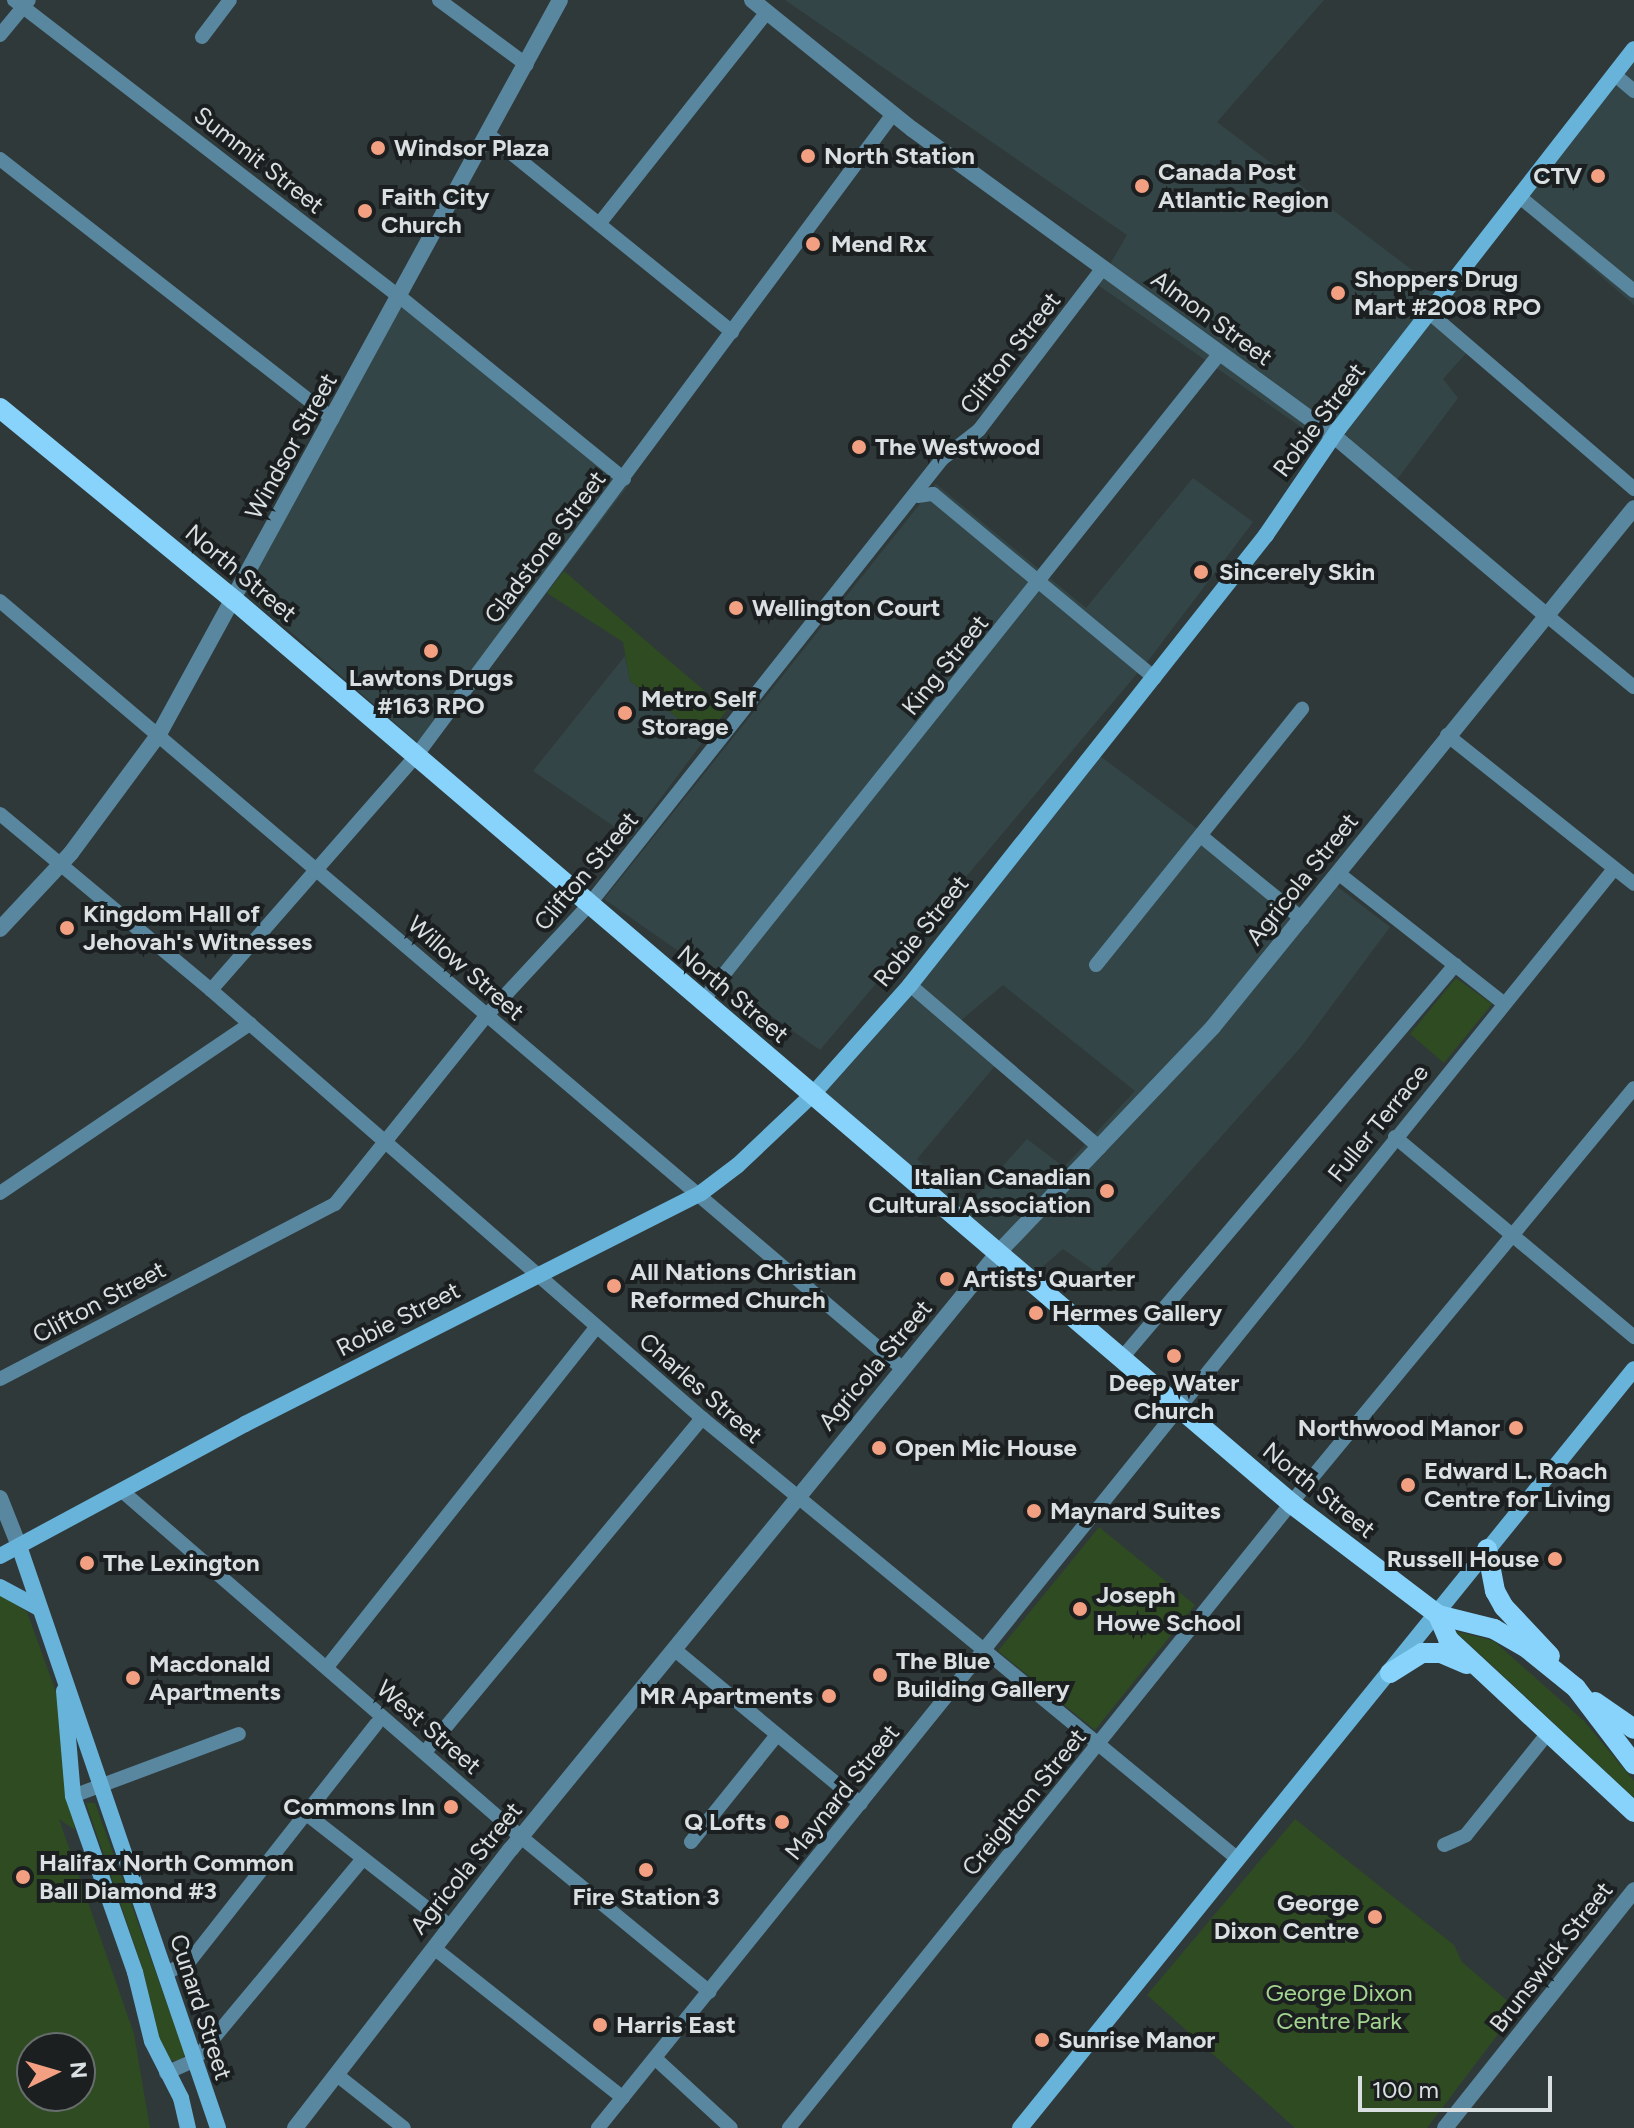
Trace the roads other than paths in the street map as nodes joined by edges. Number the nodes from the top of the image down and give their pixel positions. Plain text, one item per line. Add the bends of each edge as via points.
1 (230, 0) edge
2 (439, 0) edge
3 (560, 0) edge
4 (752, 0) edge
5 (22, 2) edge
6 (767, 12) junction
7 (0, 35) edge
8 (202, 37) dead end
9 (1634, 49) edge
10 (527, 65) junction
11 (1615, 75) junction
12 (1634, 91) edge
13 (893, 114) junction
14 (489, 135) junction
15 (0, 159) edge
16 (1521, 198) junction
17 (599, 224) junction
18 (1102, 269) junction
19 (1634, 291) edge
20 (399, 296) junction
21 (1432, 315) junction
22 (732, 332) junction
23 (1220, 353) junction
24 (0, 408) edge
25 (333, 419) junction
26 (1334, 436) junction
27 (624, 479) junction
28 (1634, 489) edge
29 (918, 496) junction
30 (1634, 508) edge
31 (1039, 584) junction
32 (234, 600) junction
33 (0, 601) edge
34 (1545, 614) junction
35 (1155, 678) junction
36 (1634, 687) edge
37 (1302, 709) dead end
38 (159, 734) junction
39 (1447, 735) junction
40 (416, 756) junction
41 (0, 814) edge
42 (1201, 836) junction
43 (61, 864) junction
44 (319, 869) junction
45 (1614, 869) junction
46 (1338, 873) junction
47 (1634, 884) edge
48 (588, 906) junction
49 (1302, 919) junction
50 (0, 929) edge
51 (1096, 965) dead end
52 (1455, 965) junction
53 (910, 985) junction
54 (211, 990) junction
55 (1502, 1002) junction
56 (701, 1003) junction
57 (486, 1016) junction
58 (250, 1024) junction
59 (1634, 1088) edge
60 (813, 1094) junction
61 (1395, 1137) junction
62 (388, 1144) junction
63 (1100, 1148) junction
64 (0, 1193) edge
65 (701, 1193) junction
66 (1512, 1234) junction
67 (997, 1254) junction
68 (539, 1275) junction
69 (596, 1327) junction
70 (1634, 1337) edge
71 (1121, 1359) junction
72 (903, 1369) junction
73 (1634, 1369) edge
74 (0, 1379) edge
75 (1177, 1406) junction
76 (702, 1418) junction
77 (122, 1491) junction
78 (0, 1498) edge
79 (796, 1498) junction
80 (1292, 1504) junction
81 (19, 1546) junction
82 (1487, 1549) junction
83 (0, 1556) edge
84 (0, 1587) edge
85 (39, 1608) junction
86 (1438, 1615) junction
87 (675, 1650) junction
88 (983, 1653) junction
89 (327, 1667) junction
90 (1390, 1673) junction
91 (61, 1674) junction
92 (1487, 1677) junction
93 (1576, 1688) junction
94 (376, 1724) dead end
95 (1634, 1729) edge
96 (1548, 1733) junction
97 (239, 1734) dead end
98 (777, 1735) junction
99 (1097, 1746) junction
100 (425, 1752) junction
101 (1634, 1764) edge
102 (102, 1785) junction
103 (73, 1796) junction
104 (861, 1804) junction
105 (304, 1812) junction
106 (1634, 1812) edge
107 (521, 1837) junction
108 (691, 1842) dead end
109 (1444, 1845) dead end
110 (363, 1859) junction
111 (1238, 1859) junction
112 (1634, 1890) edge
113 (450, 1926) junction
114 (434, 1948) junction
115 (166, 1973) junction
116 (710, 1992) junction
117 (657, 2060) junction
118 (193, 2061) junction
119 (166, 2073) junction
120 (337, 2075) junction
121 (623, 2098) junction
122 (295, 2126) edge
123 (188, 2128) edge
124 (218, 2128) edge
125 (404, 2128) edge
126 (598, 2128) edge
127 (731, 2128) edge
128 (789, 2128) edge
129 (1020, 2128) edge
130 (1445, 2128) edge

1 - 8 street
2 - 10 street
3 - 10 street, Windsor Street
4 - 6 street, Almon Street
5 - 7 street
5 - 20 street, Summit Street
6 - 13 street, Almon Street
6 - 17 street
9 - 11 main road, Robie Street
10 - 14 street, Windsor Street
11 - 12 street
11 - 16 main road, Robie Street
13 - 18 street, Almon Street
13 - 22 street, Gladstone Street
14 - 17 street
14 - 20 street, Windsor Street
15 - 25 street
16 - 19 street
16 - 21 main road, Robie Street
17 - 22 street
18 - 23 street, Almon Street
18 - 29 street, Clifton Street via 979,430 942,459
20 - 25 street, Windsor Street
20 - 27 street, Summit Street
21 - 26 main road, Robie Street
21 - 28 street
22 - 27 street, Gladstone Street
23 - 26 street, Almon Street
23 - 31 street, King Street
24 - 32 main road, North Street
25 - 32 street, Windsor Street
26 - 34 street, Almon Street
26 - 35 main road, Robie Street via 1266,535
27 - 40 street, Gladstone Street
29 - 31 street via 933,494
29 - 48 street, Clifton Street
30 - 34 street, Agricola Street
31 - 35 street
31 - 56 street, King Street
32 - 38 street, Windsor Street
32 - 40 main road, North Street
33 - 38 street, Willow Street
34 - 36 street, Almon Street
34 - 39 street, Agricola Street
35 - 53 main road, Robie Street
37 - 42 street
38 - 43 street, Windsor Street
38 - 44 street, Willow Street
39 - 45 street
39 - 46 street, Agricola Street
40 - 44 street, Gladstone Street
40 - 48 main road, North Street
41 - 43 street, Charles Street
42 - 49 street
42 - 51 street
43 - 50 street, Windsor Street
43 - 54 street, Charles Street
44 - 54 street, Gladstone Street
44 - 57 street, Willow Street
45 - 47 street
45 - 55 street, Fuller Terrace
46 - 49 street, Agricola Street
46 - 52 street
48 - 56 main road, North Street
48 - 57 street, Clifton Street
49 - 63 street, Agricola Street via 1213,1027
52 - 55 street
52 - 71 street
53 - 60 main road, Robie Street
53 - 63 street
54 - 58 street, Charles Street
55 - 61 street, Fuller Terrace
56 - 60 main road, North Street
57 - 62 street, Clifton Street
57 - 65 street, Willow Street
58 - 62 street, Charles Street
58 - 64 street
59 - 66 street, Creighton Street
60 - 65 main road, Robie Street
60 - 67 main road, North Street
61 - 66 street
61 - 75 street, Fuller Terrace
62 - 68 street, Charles Street
62 - 74 street, Clifton Street via 335,1204
63 - 67 street, Agricola Street
65 - 68 main road, Robie Street
65 - 72 street, Willow Street
66 - 70 street
66 - 80 street, Creighton Street
67 - 71 main road, North Street
67 - 72 street, Agricola Street
68 - 69 street, Charles Street
68 - 77 main road, Robie Street
69 - 76 street, Charles Street
69 - 89 street
71 - 75 main road, North Street
72 - 79 street, Agricola Street
73 - 82 main road
75 - 80 main road, North Street
75 - 88 street, Maynard Street
76 - 79 street, Charles Street
76 - 100 street
77 - 81 main road, Robie Street
77 - 89 street, West Street
78 - 81 street, Cunard Street
79 - 87 street, Agricola Street
79 - 88 street, Charles Street
80 - 86 main road, North Street
80 - 99 street, Creighton Street
81 - 83 main road, Robie Street
81 - 85 main road, Cunard Street
82 - 86 main road
82 - 93 main road via 1495,1591 1504,1607
84 - 85 main road
85 - 91 main road, Cunard Street
86 - 90 main road
86 - 92 main road, North Street via 1448,1639
86 - 93 main road, North Street via 1494,1629
87 - 98 street
87 - 107 street, Agricola Street
88 - 99 street, Charles Street
88 - 104 street, Maynard Street
89 - 100 street, West Street
90 - 92 main road via 1422,1653 1441,1653
90 - 111 main road
91 - 102 main road, Cunard Street
91 - 103 main road, Cunard Street
92 - 96 main road, North Street
93 - 95 main road
93 - 101 main road, North Street
94 - 105 street
96 - 106 main road, North Street
96 - 109 street via 1466,1835
97 - 102 street
98 - 104 street
98 - 108 street
99 - 111 street, Charles Street
99 - 128 street, Creighton Street
100 - 107 street, West Street
102 - 103 street
102 - 115 main road, Cunard Street
103 - 119 main road, Cunard Street
104 - 116 street, Maynard Street
105 - 110 street
105 - 115 street via 189,1962
107 - 113 street, Agricola Street
107 - 116 street, West Street
110 - 113 street
110 - 118 street
111 - 129 main road
112 - 130 street, Brunswick Street
113 - 114 street, Agricola Street
114 - 120 street, Agricola Street
114 - 121 street
115 - 118 main road, Cunard Street
116 - 117 street, Maynard Street
117 - 121 street, Maynard Street
117 - 127 street
118 - 119 street
118 - 124 main road, Cunard Street
119 - 123 main road, Cunard Street via 181,2098
120 - 122 street, Agricola Street
120 - 125 street
121 - 126 street, Maynard Street

